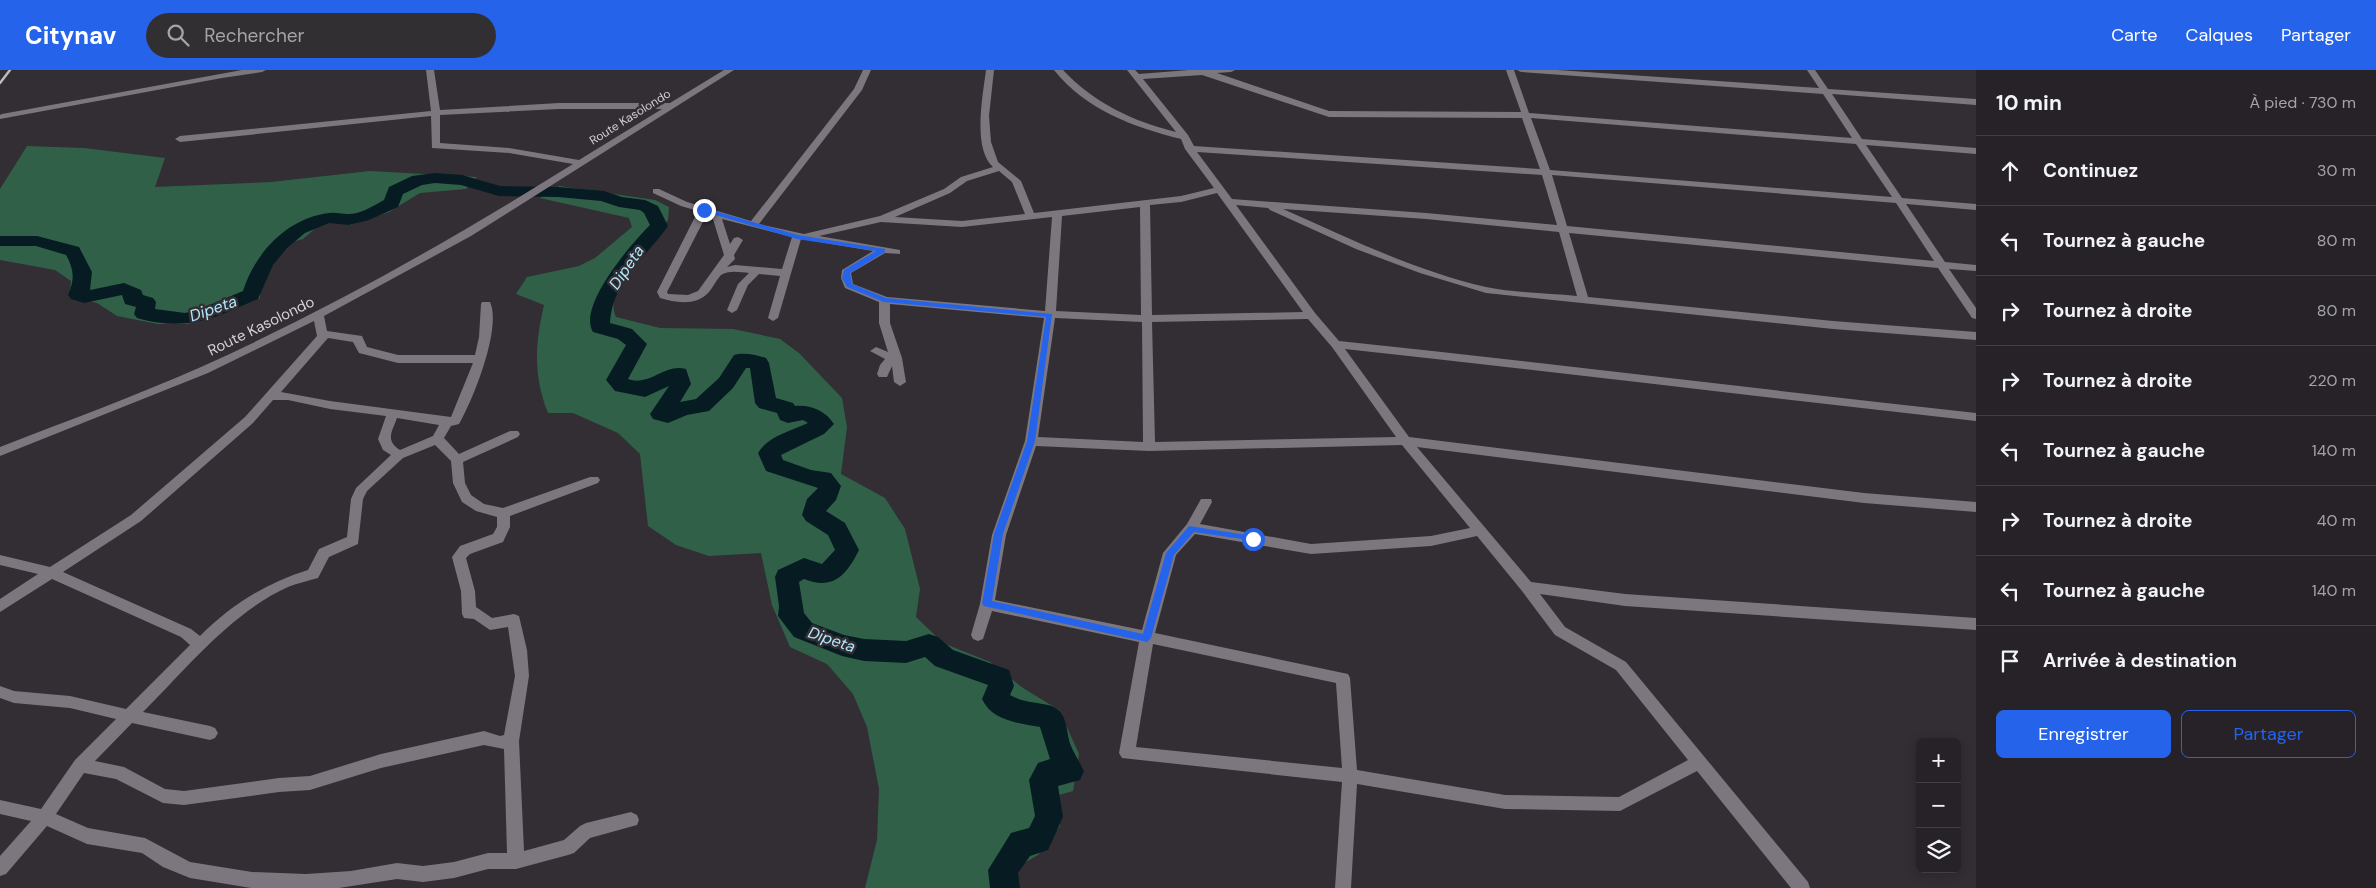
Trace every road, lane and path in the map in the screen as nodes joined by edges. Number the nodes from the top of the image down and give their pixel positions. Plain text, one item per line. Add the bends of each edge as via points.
1 (262, 70) edge
2 (430, 70) edge
3 (730, 70) edge
4 (867, 70) edge
5 (990, 70) edge
6 (1058, 70) edge
7 (1193, 70) edge
8 (1231, 70) edge
9 (1510, 70) edge
10 (1521, 70) edge
11 (1811, 70) edge
12 (1203, 72) junction
13 (1133, 73) edge
14 (1826, 93) junction
15 (1976, 102) edge
16 (674, 106) junction
17 (436, 112) junction
18 (1526, 115) junction
19 (2, 117) dead end
20 (1185, 137) junction
21 (180, 139) dead end
22 (1860, 142) junction
23 (1190, 149) junction
24 (1976, 151) edge
25 (581, 163) junction
26 (1000, 168) junction
27 (1546, 172) junction
28 (1221, 189) junction
29 (656, 191) dead end
30 (1898, 200) junction
31 (1145, 202) junction
32 (1230, 202) junction
33 (1264, 204) junction
34 (1976, 207) edge
35 (704, 210) junction
36 (1057, 212) junction
37 (716, 214) junction
38 (1030, 215) junction
39 (882, 219) junction
40 (753, 225) junction
41 (1563, 229) junction
42 (800, 237) junction
43 (738, 240) dead end
44 (883, 250) junction
45 (896, 252) dead end
46 (728, 255) junction
47 (1942, 265) junction
48 (735, 268) junction
49 (1976, 268) edge
50 (757, 270) junction
51 (716, 273) junction
52 (786, 273) junction
53 (884, 300) junction
54 (1584, 300) junction
55 (486, 304) dead end
56 (732, 310) dead end
57 (318, 315) junction
58 (1050, 315) junction
59 (1311, 315) junction
60 (1976, 316) edge
61 (773, 318) dead end
62 (1147, 319) junction
63 (322, 334) junction
64 (1976, 336) edge
65 (1336, 344) junction
66 (876, 351) dead end
67 (895, 358) junction
68 (480, 359) junction
69 (883, 374) dead end
70 (900, 382) dead end
71 (272, 396) junction
72 (393, 412) junction
73 (1976, 417) edge
74 (447, 422) junction
75 (514, 434) dead end
76 (437, 439) junction
77 (1031, 441) junction
78 (1405, 441) junction
79 (1149, 447) junction
80 (0, 452) edge
81 (399, 455) junction
82 (457, 460) junction
83 (594, 480) dead end
84 (1206, 502) dead end
85 (1976, 507) edge
86 (503, 512) junction
87 (1192, 528) junction
88 (1478, 531) junction
89 (0, 560) edge
90 (50, 572) junction
91 (1527, 587) junction
92 (987, 604) junction
93 (0, 606) edge
94 (1976, 624) edge
95 (978, 635) dead end
96 (1147, 638) junction
97 (200, 645) junction
98 (0, 692) edge
99 (130, 716) junction
100 (210, 733) dead end
101 (511, 741) junction
102 (1698, 763) junction
103 (80, 765) junction
104 (1350, 776) junction
105 (0, 807) edge
106 (45, 817) junction
107 (631, 820) dead end
108 (516, 861) junction
109 (0, 868) edge
110 (1343, 888) edge
111 (1802, 888) edge

1 - 19 street
2 - 17 street
3 - 16 street, Route Kasolondo
4 - 40 street via 858,90
5 - 26 street via 986,142 994,163
6 - 20 street via 1080,94 1110,112 1143,127
7 - 12 street
8 - 12 street
9 - 18 street
10 - 14 street
11 - 14 street
12 - 13 street
12 - 18 street via 1329,114
13 - 20 street
14 - 15 street
14 - 22 street
16 - 17 street via 560,106
16 - 25 street, Route Kasolondo
17 - 21 street
17 - 25 street via 435,146 540,153
18 - 22 street
18 - 27 street
20 - 23 street
22 - 24 street
22 - 30 street
23 - 27 street
23 - 28 street
25 - 57 street, Route Kasolondo via 398,273
26 - 38 street via 1016,181
26 - 39 street via 964,178 947,191
27 - 30 street
27 - 41 street
28 - 31 street via 1181,199
28 - 32 street
29 - 35 street
30 - 34 street
30 - 47 street
31 - 36 street
31 - 62 street
32 - 33 street
32 - 59 street
33 - 41 street
33 - 54 street via 1360,247 1486,290
35 - 37 street
35 - 51 street via 662,292 672,299 701,294
36 - 38 street
36 - 58 street
37 - 40 street
37 - 46 street
38 - 39 street via 962,224
39 - 42 street
40 - 42 street
41 - 47 street
41 - 54 street
42 - 44 street
42 - 52 street
43 - 46 street
44 - 45 street
44 - 53 street via 846,272 846,278 849,286
46 - 48 street
46 - 51 street
47 - 49 street
47 - 60 street
48 - 50 street
48 - 51 street
50 - 52 street
50 - 56 street via 743,284
52 - 61 street
53 - 58 street
53 - 67 street via 881,312
54 - 64 street
55 - 68 street via 487,332
57 - 63 street
57 - 80 street, Route Kasolondo via 204,370
58 - 62 street
58 - 77 street
59 - 62 street
59 - 65 street
62 - 79 street
63 - 68 street via 358,339 363,350 398,359
63 - 71 street
65 - 73 street
65 - 78 street
66 - 67 street
67 - 69 street via 886,365
67 - 70 street
68 - 74 street via 455,421
71 - 72 street
71 - 90 street via 249,420 136,518
72 - 74 street
72 - 81 street via 384,439 387,447
74 - 76 street
75 - 82 street
76 - 81 street
76 - 82 street
77 - 79 street
77 - 92 street via 999,534
78 - 79 street
78 - 85 street via 1864,498
78 - 88 street
81 - 97 street via 362,488 357,499 353,540 324,553 313,574 284,583 253,602
82 - 86 street via 457,482 467,500 485,510
83 - 86 street
84 - 87 street
86 - 101 street via 504,527 498,538 465,550 459,557 468,591 469,614 476,613 490,624 514,620 522,676
87 - 88 street via 1311,549 1431,541
87 - 96 street via 1170,553
88 - 91 street
89 - 90 street
90 - 93 street
90 - 97 street via 186,634
91 - 94 street via 1625,600
91 - 102 street via 1560,631 1621,666
92 - 95 street
92 - 96 street
96 - 104 street via 1344,678
96 - 104 street via 1127,753
97 - 99 street
98 - 99 street via 14,697 70,702
99 - 100 street
99 - 103 street
101 - 103 street via 500,743 484,738 381,761 310,783 192,797 163,796 119,772
101 - 108 street
102 - 104 street via 1620,804 1505,802
102 - 111 street
103 - 106 street
104 - 110 street
105 - 106 street
106 - 108 street via 87,836 145,846 190,870 252,880 306,882 397,871 422,874 454,870 488,860
106 - 109 street
107 - 108 street via 586,831 568,846

